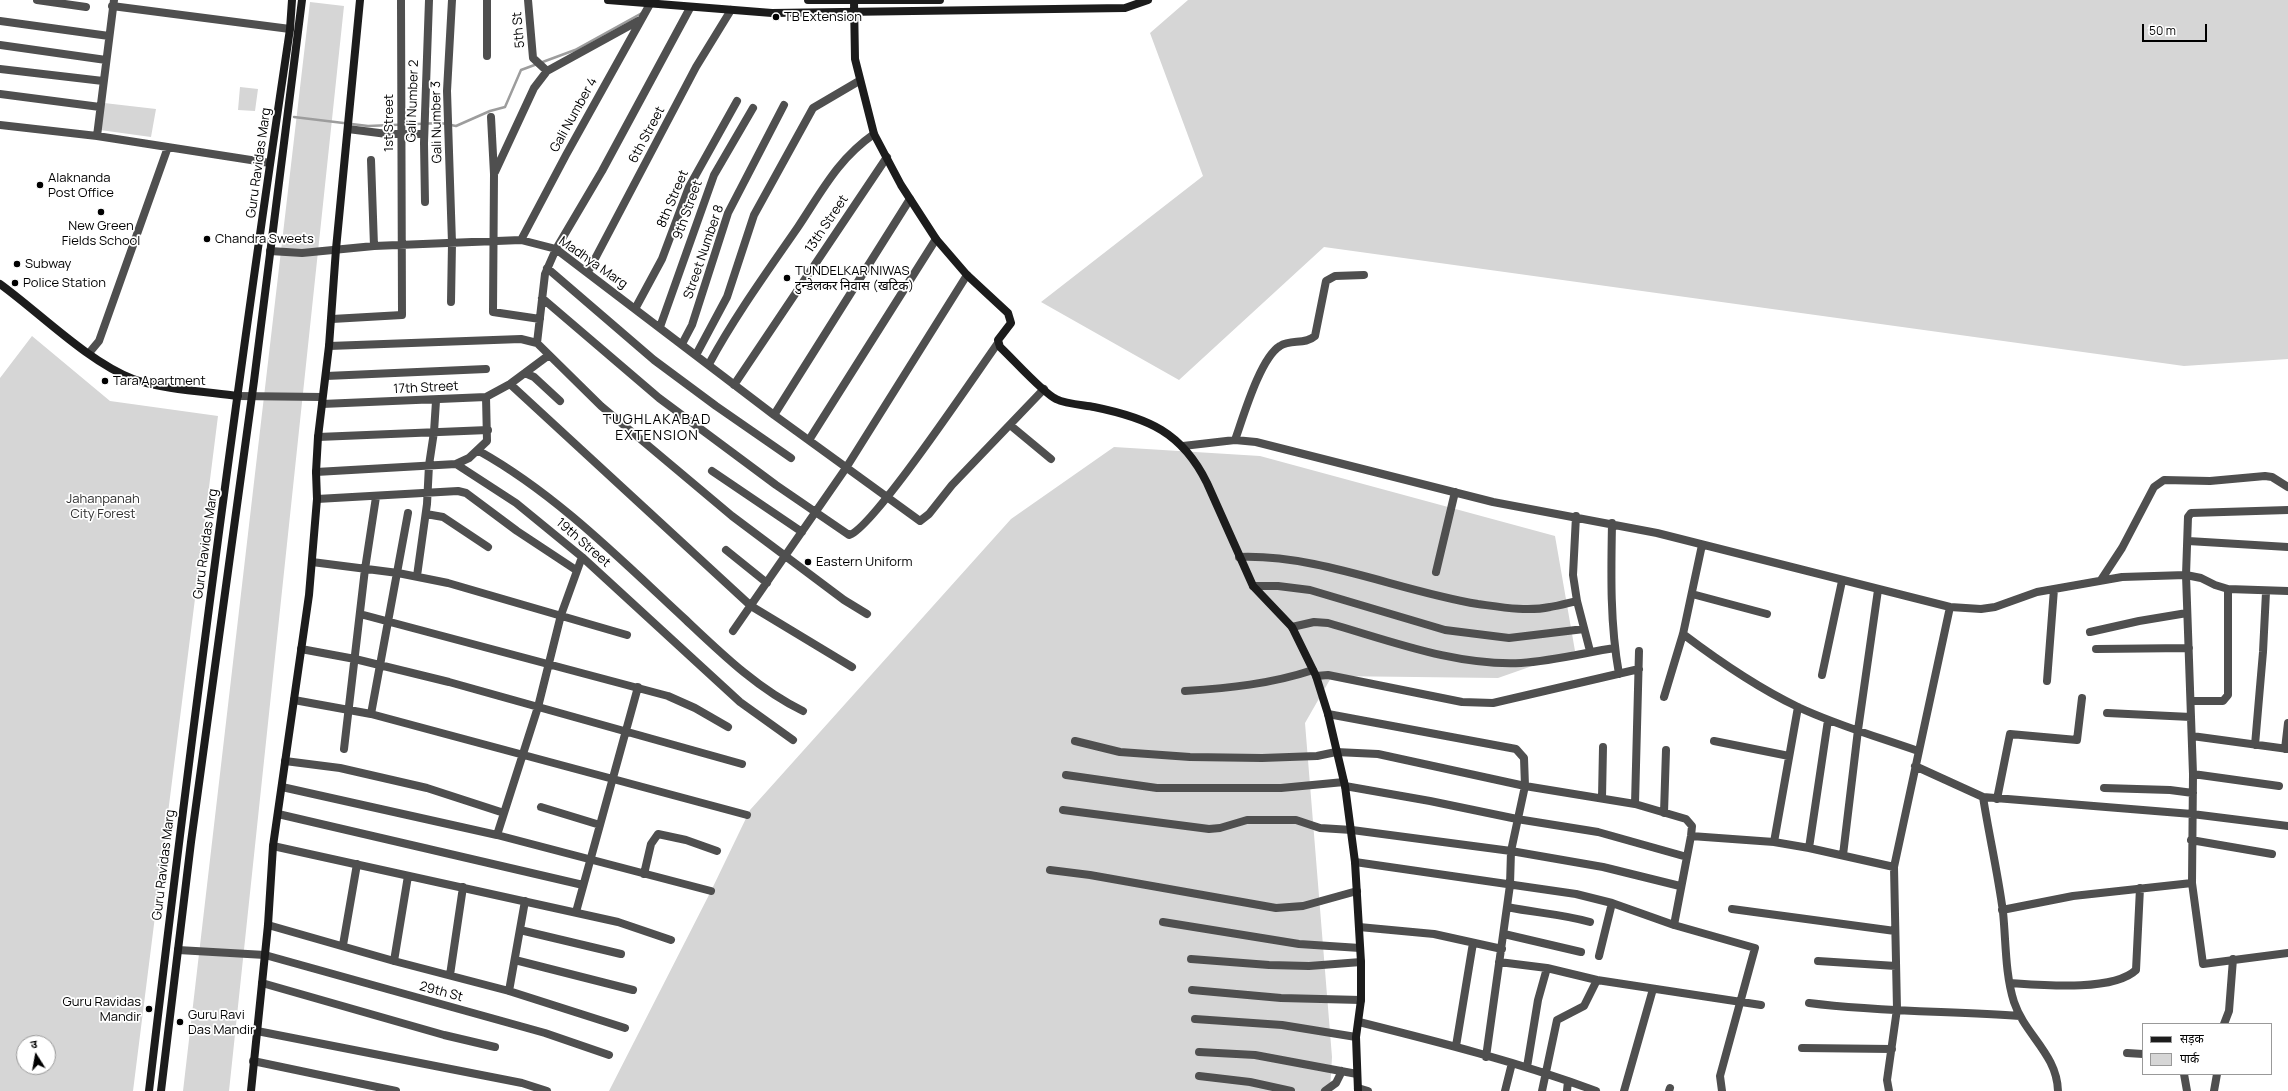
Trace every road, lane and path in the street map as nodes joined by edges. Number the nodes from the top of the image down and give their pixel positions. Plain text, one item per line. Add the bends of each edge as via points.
1 (37, 0) edge
2 (292, 0) edge
3 (302, 0) edge
4 (360, 0) edge
5 (401, 0) edge
6 (429, 0) edge
7 (452, 0) edge
8 (487, 0) edge
9 (528, 0) edge
10 (608, 0) edge
11 (808, 0) edge
12 (940, 0) edge
13 (1148, 0) edge
14 (854, 1) junction
15 (113, 3) edge
16 (650, 4) junction
17 (86, 7) dead end
18 (690, 8) junction
19 (731, 10) junction
20 (854, 13) junction
21 (639, 20) junction
22 (0, 21) edge
23 (290, 29) junction
24 (109, 36) junction
25 (0, 45) edge
26 (487, 56) dead end
27 (106, 60) junction
28 (0, 69) edge
29 (547, 71) junction
30 (103, 81) junction
31 (860, 82) junction
32 (0, 94) edge
33 (737, 101) dead end
34 (784, 105) dead end
35 (100, 107) junction
36 (753, 108) dead end
37 (491, 117) dead end
38 (0, 125) edge
39 (348, 129) junction
40 (424, 134) junction
41 (874, 134) junction
42 (401, 135) junction
43 (97, 136) junction
44 (168, 147) junction
45 (887, 157) junction
46 (370, 160) dead end
47 (270, 162) junction
48 (494, 174) junction
49 (910, 199) junction
50 (425, 202) dead end
51 (936, 239) junction
52 (521, 240) junction
53 (495, 241) junction
54 (452, 243) junction
55 (401, 245) junction
56 (374, 246) junction
57 (336, 249) junction
58 (556, 249) junction
59 (270, 250) junction
60 (547, 268) junction
61 (588, 272) junction
62 (967, 275) junction
63 (1364, 276) dead end
64 (0, 284) edge
65 (542, 298) junction
66 (451, 302) dead end
67 (635, 308) junction
68 (332, 319) junction
69 (540, 319) junction
70 (660, 327) junction
71 (537, 343) junction
72 (998, 343) junction
73 (682, 344) junction
74 (329, 346) junction
75 (89, 353) junction
76 (549, 355) junction
77 (696, 355) junction
78 (709, 364) junction
79 (486, 369) dead end
80 (525, 373) junction
81 (326, 376) junction
82 (510, 384) junction
83 (734, 384) junction
84 (1044, 389) junction
85 (238, 396) junction
86 (252, 396) junction
87 (486, 397) junction
88 (436, 400) junction
89 (322, 401) junction
90 (560, 401) dead end
91 (774, 415) junction
92 (1010, 425) junction
93 (488, 430) junction
94 (434, 432) junction
95 (318, 437) junction
96 (809, 440) junction
97 (1235, 440) junction
98 (1183, 446) junction
99 (479, 451) junction
100 (791, 458) dead end
101 (1051, 459) dead end
102 (429, 464) junction
103 (456, 464) junction
104 (846, 468) junction
105 (712, 470) dead end
106 (316, 472) junction
107 (2288, 487) edge
108 (428, 492) junction
109 (1455, 492) junction
110 (376, 497) junction
111 (888, 497) junction
112 (317, 499) junction
113 (2288, 510) edge
114 (816, 512) junction
115 (408, 513) dead end
116 (426, 514) junction
117 (1576, 516) junction
118 (1612, 523) junction
119 (802, 532) junction
120 (2188, 541) junction
121 (1702, 545) junction
122 (488, 547) dead end
123 (2288, 547) edge
124 (726, 550) dead end
125 (786, 556) junction
126 (582, 557) junction
127 (1239, 557) junction
128 (312, 562) junction
129 (365, 569) junction
130 (576, 570) junction
131 (1436, 572) dead end
132 (398, 573) junction
133 (2186, 575) junction
134 (417, 576) junction
135 (2101, 580) junction
136 (1842, 581) junction
137 (767, 583) junction
138 (1253, 586) junction
139 (2054, 589) junction
140 (2228, 589) junction
141 (1878, 590) junction
142 (2288, 591) edge
143 (2266, 592) junction
144 (1692, 594) junction
145 (1577, 600) junction
146 (751, 606) junction
147 (1950, 607) junction
148 (2187, 613) junction
149 (360, 614) junction
150 (867, 614) dead end
151 (1767, 614) dead end
152 (561, 615) junction
153 (390, 623) junction
154 (1292, 627) junction
155 (1584, 629) junction
156 (733, 631) dead end
157 (2090, 632) dead end
158 (1683, 634) junction
159 (627, 635) dead end
160 (1614, 648) junction
161 (2189, 648) junction
162 (301, 649) junction
163 (2096, 649) dead end
164 (1639, 651) dead end
165 (1590, 652) junction
166 (355, 659) junction
167 (548, 663) junction
168 (382, 665) junction
169 (852, 667) dead end
170 (1639, 669) junction
171 (1315, 673) junction
172 (1619, 674) junction
173 (1822, 675) dead end
174 (2047, 681) dead end
175 (638, 687) junction
176 (1185, 691) dead end
177 (1664, 697) dead end
178 (2082, 698) dead end
179 (294, 700) junction
180 (2191, 701) junction
181 (538, 707) junction
182 (1798, 707) junction
183 (348, 709) junction
184 (803, 711) dead end
185 (2107, 713) dead end
186 (371, 714) junction
187 (1328, 714) junction
188 (2192, 717) junction
189 (1828, 720) junction
190 (2288, 723) edge
191 (728, 727) dead end
192 (1858, 730) junction
193 (625, 732) junction
194 (2192, 736) junction
195 (793, 740) dead end
196 (1714, 741) dead end
197 (1075, 742) dead end
198 (2255, 745) junction
199 (1603, 747) dead end
200 (344, 749) dead end
201 (2287, 749) edge
202 (1666, 750) dead end
203 (1918, 750) junction
204 (1336, 752) junction
205 (523, 754) junction
206 (1789, 756) junction
207 (285, 761) junction
208 (742, 764) dead end
209 (1915, 766) junction
210 (2193, 774) junction
211 (1066, 775) dead end
212 (611, 779) junction
213 (1345, 784) junction
214 (1525, 786) junction
215 (2279, 786) dead end
216 (282, 787) junction
217 (2104, 788) dead end
218 (2193, 793) junction
219 (1602, 798) junction
220 (1983, 798) junction
221 (1997, 799) junction
222 (1635, 804) junction
223 (541, 807) dead end
224 (1063, 810) dead end
225 (504, 813) junction
226 (1664, 813) junction
227 (278, 814) junction
228 (2192, 814) junction
229 (747, 815) dead end
230 (1518, 819) junction
231 (600, 825) junction
232 (2288, 826) edge
233 (1352, 830) junction
234 (497, 835) junction
235 (1691, 836) junction
236 (2191, 840) junction
237 (1774, 842) junction
238 (273, 846) junction
239 (1809, 848) junction
240 (717, 851) dead end
241 (1511, 851) junction
242 (2272, 854) dead end
243 (1843, 856) junction
244 (1687, 857) junction
245 (590, 860) junction
246 (1355, 862) junction
247 (357, 864) junction
248 (1894, 867) junction
249 (1050, 870) dead end
250 (644, 874) junction
251 (408, 876) junction
252 (2192, 883) junction
253 (583, 885) junction
254 (1510, 885) junction
255 (1680, 886) junction
256 (463, 887) junction
257 (2140, 888) junction
258 (711, 891) dead end
259 (1357, 891) junction
260 (525, 901) junction
261 (1612, 903) junction
262 (1507, 907) junction
263 (1732, 909) dead end
264 (2002, 910) junction
265 (576, 912) junction
266 (1163, 922) dead end
267 (1590, 922) dead end
268 (268, 925) junction
269 (1674, 925) junction
270 (1359, 927) junction
271 (520, 930) junction
272 (1895, 931) junction
273 (1504, 934) junction
274 (671, 940) dead end
275 (1473, 943) junction
276 (343, 945) junction
277 (1360, 948) junction
278 (1502, 949) junction
279 (178, 950) junction
280 (1581, 952) dead end
281 (2288, 953) edge
282 (621, 954) dead end
283 (265, 955) junction
284 (1599, 956) dead end
285 (1191, 959) dead end
286 (2233, 959) junction
287 (515, 960) junction
288 (394, 961) junction
289 (1818, 961) dead end
290 (1361, 962) junction
291 (1500, 962) junction
292 (1896, 966) junction
293 (1547, 968) junction
294 (450, 975) junction
295 (1597, 980) junction
296 (2010, 983) junction
297 (262, 984) junction
298 (1653, 989) junction
299 (632, 990) dead end
300 (1192, 990) dead end
301 (509, 991) junction
302 (1361, 1000) junction
303 (1739, 1000) junction
304 (1809, 1003) dead end
305 (1761, 1005) dead end
306 (1896, 1009) junction
307 (2020, 1016) junction
308 (1194, 1019) dead end
309 (1359, 1022) junction
310 (2224, 1023) edge
311 (625, 1028) dead end
312 (257, 1031) junction
313 (1356, 1037) junction
314 (1456, 1046) junction
315 (495, 1047) dead end
316 (1802, 1048) dead end
317 (1892, 1049) junction
318 (1199, 1052) dead end
319 (2127, 1053) dead end
320 (2142, 1054) edge
321 (609, 1055) dead end
322 (1486, 1057) junction
323 (254, 1061) junction
324 (1512, 1063) junction
325 (1527, 1067) junction
326 (1342, 1071) junction
327 (1358, 1074) junction
328 (1547, 1074) junction
329 (2184, 1075) edge
330 (2217, 1075) edge
331 (1199, 1076) dead end
332 (1568, 1081) junction
333 (1358, 1089) edge
334 (149, 1091) edge
335 (161, 1091) edge
336 (251, 1091) edge
337 (396, 1091) edge
338 (547, 1091) edge
339 (1290, 1091) edge
340 (1325, 1091) edge
341 (1368, 1091) edge
342 (1505, 1091) edge
343 (1542, 1091) edge
344 (1566, 1091) edge
345 (1596, 1091) edge
346 (1624, 1091) edge
347 (1722, 1091) edge
348 (1889, 1091) edge
349 (2058, 1091) edge
350 (2187, 1091) edge
351 (2214, 1091) edge

1 - 17 street
2 - 23 main road, Guru Ravidas Marg
3 - 59 main road, Guru Ravidas Marg
4 - 39 main road
5 - 42 street, 1st Street
6 - 40 street, Gali Number 2
7 - 54 street, Gali Number 3 via 447,91
8 - 26 street
9 - 29 street, 5th St via 533,58
10 - 16 main road
11 - 14 main road
12 - 14 main road
13 - 20 main road via 1125,8
14 - 20 main road
15 - 23 street
15 - 24 street
16 - 18 main road
16 - 21 street, Gali Number 4
18 - 19 main road
18 - 58 street via 602,171
19 - 20 main road
19 - 61 street, 6th Street via 696,67
20 - 31 main road via 855,59
21 - 29 street
21 - 52 street, Gali Number 4
22 - 24 street
23 - 47 main road, Guru Ravidas Marg
24 - 27 street
25 - 27 street
27 - 30 street
28 - 30 street
29 - 48 street via 534,88
30 - 35 street
31 - 41 main road
31 - 77 street via 813,108 754,215 727,297
32 - 35 street
33 - 67 street, 8th Street via 689,187 662,259
34 - 73 street, Street Number 8 via 728,213 692,325
35 - 43 street
36 - 70 street, 9th Street via 714,176
37 - 48 street
38 - 43 street
39 - 42 street
39 - 57 main road
40 - 42 street
40 - 50 street, Gali Number 2
41 - 45 main road
41 - 78 street via 858,145 827,180 732,323
42 - 55 street, 1st Street
43 - 44 street
44 - 47 street
44 - 75 street via 100,341
45 - 49 main road
45 - 83 street, 13th Street
46 - 56 street
47 - 85 main road, Guru Ravidas Marg
48 - 53 street
49 - 51 main road
49 - 91 street
51 - 62 main road
51 - 96 street
52 - 53 street, Madhya Marg
52 - 58 street, Madhya Marg
53 - 54 street, Madhya Marg
53 - 69 street via 493,312
54 - 55 street, Madhya Marg
54 - 66 street, Gali Number 3
55 - 56 street, Madhya Marg
55 - 68 street, 1st Street via 402,315
56 - 57 street, Madhya Marg
57 - 59 street, Madhya Marg via 302,253
57 - 68 main road
58 - 60 street
58 - 61 street, Madhya Marg
59 - 86 main road, Guru Ravidas Marg
60 - 65 street
60 - 100 street via 654,360
61 - 67 street, Madhya Marg
62 - 72 main road via 1008,313 1011,323
62 - 104 street
63 - 97 street via 1335,276 1326,281 1315,336 1304,341 1287,342 1275,350 1254,388
64 - 75 main road
65 - 69 street
65 - 114 street via 660,398
67 - 70 street, Madhya Marg
68 - 74 main road
69 - 71 street
70 - 73 street, Madhya Marg
71 - 74 street via 521,339
71 - 76 street
72 - 84 main road
72 - 111 street
73 - 77 street, Madhya Marg
74 - 81 main road
75 - 85 main road via 120,373 146,383
76 - 80 street, 17th Street
76 - 125 street via 600,406 732,516
77 - 78 street, Madhya Marg
78 - 83 street, Madhya Marg
79 - 81 street
80 - 82 street, 17th Street
80 - 90 street via 534,377
81 - 89 main road
82 - 87 street, 17th Street
82 - 146 street
83 - 91 street, Madhya Marg
84 - 92 street
84 - 98 main road via 1055,399 1129,414 1165,431
85 - 86 street, 17th Street
85 - 334 main road, Guru Ravidas Marg via 178,845
86 - 89 street, 17th Street
86 - 279 main road, Guru Ravidas Marg
87 - 88 street, 17th Street
87 - 93 street
88 - 89 street, 17th Street
88 - 94 street
89 - 95 main road
91 - 96 street, Madhya Marg
92 - 101 street
92 - 111 street, Madhya Marg via 952,485 923,520 916,519
93 - 94 street
93 - 99 street via 487,441
94 - 95 street
94 - 102 street
95 - 106 main road
96 - 104 street, Madhya Marg
97 - 98 street
97 - 109 street via 1256,442
98 - 127 main road via 1198,466
99 - 103 street
99 - 184 street via 512,469 584,528 745,673 788,704
102 - 103 street
102 - 106 street
102 - 108 street
103 - 126 street, 19th Street via 516,503
104 - 111 street, Madhya Marg
104 - 114 street
105 - 119 street
106 - 112 main road
107 - 135 street via 2272,477 2265,476 2210,481 2164,480 2154,487 2122,548
108 - 110 street
108 - 116 street
108 - 130 street via 458,491 466,494
109 - 117 street via 1493,502
109 - 131 street
110 - 112 street
110 - 129 street
111 - 114 street via 861,529 849,535
112 - 128 main road
113 - 120 street via 2191,513 2188,517
114 - 119 street
115 - 132 street
116 - 122 street via 443,517
116 - 134 street
117 - 118 street
117 - 145 street via 1573,575
118 - 121 street
118 - 160 street via 1610,598
119 - 125 street
120 - 123 street
120 - 133 street
121 - 136 street
121 - 144 street
124 - 137 street
125 - 137 street
125 - 150 street via 844,600
126 - 130 street
126 - 195 street, 19th Street via 740,702
127 - 138 main road
127 - 145 street via 1302,561 1416,591 1493,606 1549,608
128 - 129 street
128 - 162 main road
129 - 132 street
129 - 149 street
130 - 152 street
132 - 134 street
132 - 153 street
133 - 135 street
133 - 140 street
133 - 148 street
134 - 152 street
135 - 139 street
136 - 141 street
136 - 173 street
137 - 146 street
138 - 154 main road
138 - 155 street via 1310,590 1445,630 1509,638
139 - 147 street via 1995,607
139 - 174 street
140 - 143 street
140 - 180 street via 2228,695 2223,701
141 - 147 street
141 - 192 street
142 - 143 street
143 - 198 street
144 - 151 street
144 - 158 street
145 - 155 street
146 - 156 street
146 - 169 street
147 - 203 street
148 - 157 street via 2139,620
148 - 161 street
149 - 153 street
149 - 166 street
152 - 159 street
152 - 167 street
153 - 167 street
153 - 168 street
154 - 165 street via 1314,622 1328,623 1420,650 1484,662 1522,663
154 - 171 main road
155 - 165 street
158 - 177 street
158 - 182 street via 1730,670
160 - 165 street
160 - 172 street
161 - 163 street
161 - 180 street
162 - 166 street
162 - 179 main road
164 - 170 street
166 - 168 street
166 - 183 street
167 - 175 street
167 - 181 street
168 - 181 street
168 - 186 street
170 - 172 street
170 - 222 street
171 - 172 street via 1462,702 1479,703 1515,698
171 - 176 street via 1252,686
171 - 187 main road
175 - 191 street via 668,696
175 - 193 street
178 - 221 street via 2076,740 2010,734
179 - 183 street
179 - 207 main road
180 - 188 street
181 - 193 street
181 - 205 street
182 - 189 street
182 - 206 street
183 - 186 street
183 - 200 street
185 - 188 street
186 - 205 street
187 - 204 main road
187 - 214 street via 1516,749 1524,758
188 - 194 street
189 - 192 street
189 - 239 street
190 - 201 street
192 - 203 street
192 - 243 street
193 - 208 street
193 - 212 street
194 - 198 street
194 - 210 street
196 - 206 street
197 - 204 street via 1120,752 1190,757 1262,758 1317,756
198 - 201 street
199 - 219 street
202 - 226 street
203 - 209 street
204 - 213 main road
204 - 214 street via 1378,754
205 - 212 street
205 - 225 street
206 - 237 street
207 - 216 main road
207 - 225 street via 340,768 427,788
209 - 220 street
209 - 248 street
210 - 215 street
210 - 218 street
211 - 213 street via 1157,788 1280,788
212 - 229 street
212 - 231 street
213 - 230 street
213 - 233 main road
214 - 219 street
214 - 230 street
216 - 227 main road
216 - 234 street
217 - 218 street via 2162,789
218 - 228 street
219 - 222 street
220 - 221 street
220 - 264 street
221 - 228 street
222 - 226 street
223 - 231 street
224 - 233 street via 1209,829 1247,820 1296,820 1328,829
225 - 234 street
226 - 235 street via 1689,821 1692,826
227 - 238 main road
227 - 253 street
228 - 232 street
228 - 236 street
230 - 241 street
230 - 244 street via 1598,832
231 - 245 street
233 - 241 street
233 - 246 main road
234 - 245 street
235 - 237 street
235 - 244 street
236 - 242 street
236 - 252 street
237 - 239 street
238 - 247 street
238 - 268 main road
239 - 243 street
240 - 250 street via 658,834 651,844
241 - 254 street
241 - 255 street via 1603,867
243 - 248 street
244 - 255 street
245 - 250 street
245 - 253 street
246 - 254 street
246 - 259 main road
247 - 251 street
247 - 276 street
248 - 272 street
249 - 259 street via 1276,908 1303,906
250 - 258 street
251 - 256 street
251 - 288 street
252 - 257 street
252 - 286 street via 2203,964
253 - 265 street
254 - 261 street via 1576,894
254 - 262 street
255 - 269 street
256 - 260 street
256 - 294 street
257 - 264 street via 2073,896
257 - 296 street via 2136,970 2131,974 2119,980 2085,985
259 - 270 main road
260 - 265 street
260 - 271 street
261 - 269 street
261 - 284 street
262 - 267 street via 1560,914
262 - 273 street
263 - 272 street
264 - 296 street
265 - 274 street via 618,922
266 - 277 street via 1299,944
268 - 276 street
268 - 283 main road
269 - 303 street via 1755,948
270 - 275 street via 1434,934
270 - 277 main road
271 - 282 street
271 - 287 street
272 - 292 street
273 - 278 street
273 - 280 street
275 - 278 street
275 - 314 street
276 - 288 street
277 - 290 main road
278 - 291 street
279 - 283 street, 29th St
279 - 335 main road, Guru Ravidas Marg
281 - 286 street
283 - 297 main road
283 - 321 street, 29th St via 545,1033
285 - 290 street via 1309,966
286 - 310 street via 2229,1011
287 - 299 street
287 - 301 street
288 - 294 street
289 - 292 street
290 - 302 main road
291 - 293 street
291 - 322 street
292 - 306 street
293 - 295 street
293 - 325 street via 1538,1000
294 - 301 street
295 - 298 street
295 - 328 street via 1584,1006 1557,1020
296 - 307 street
297 - 312 main road
297 - 315 street
298 - 303 street
298 - 346 street
300 - 302 street via 1281,998
301 - 311 street
302 - 309 main road
303 - 305 street
303 - 347 street via 1720,1076
304 - 306 street via 1858,1010
306 - 307 street
306 - 317 street
307 - 349 street via 2054,1066
308 - 313 street via 1282,1025
309 - 313 main road
309 - 314 street
312 - 323 main road
312 - 338 street via 522,1082
313 - 327 main road
314 - 322 street
316 - 317 street
317 - 348 street via 1887,1080
318 - 326 street via 1256,1056
319 - 320 street
322 - 324 street
323 - 336 main road
323 - 337 street
324 - 325 street
324 - 342 street
325 - 328 street
326 - 327 street
326 - 340 street via 1336,1083
327 - 333 main road
328 - 332 street
328 - 343 street
329 - 350 street
330 - 351 street
331 - 339 street via 1250,1082
332 - 344 street
332 - 345 street
333 - 341 street

